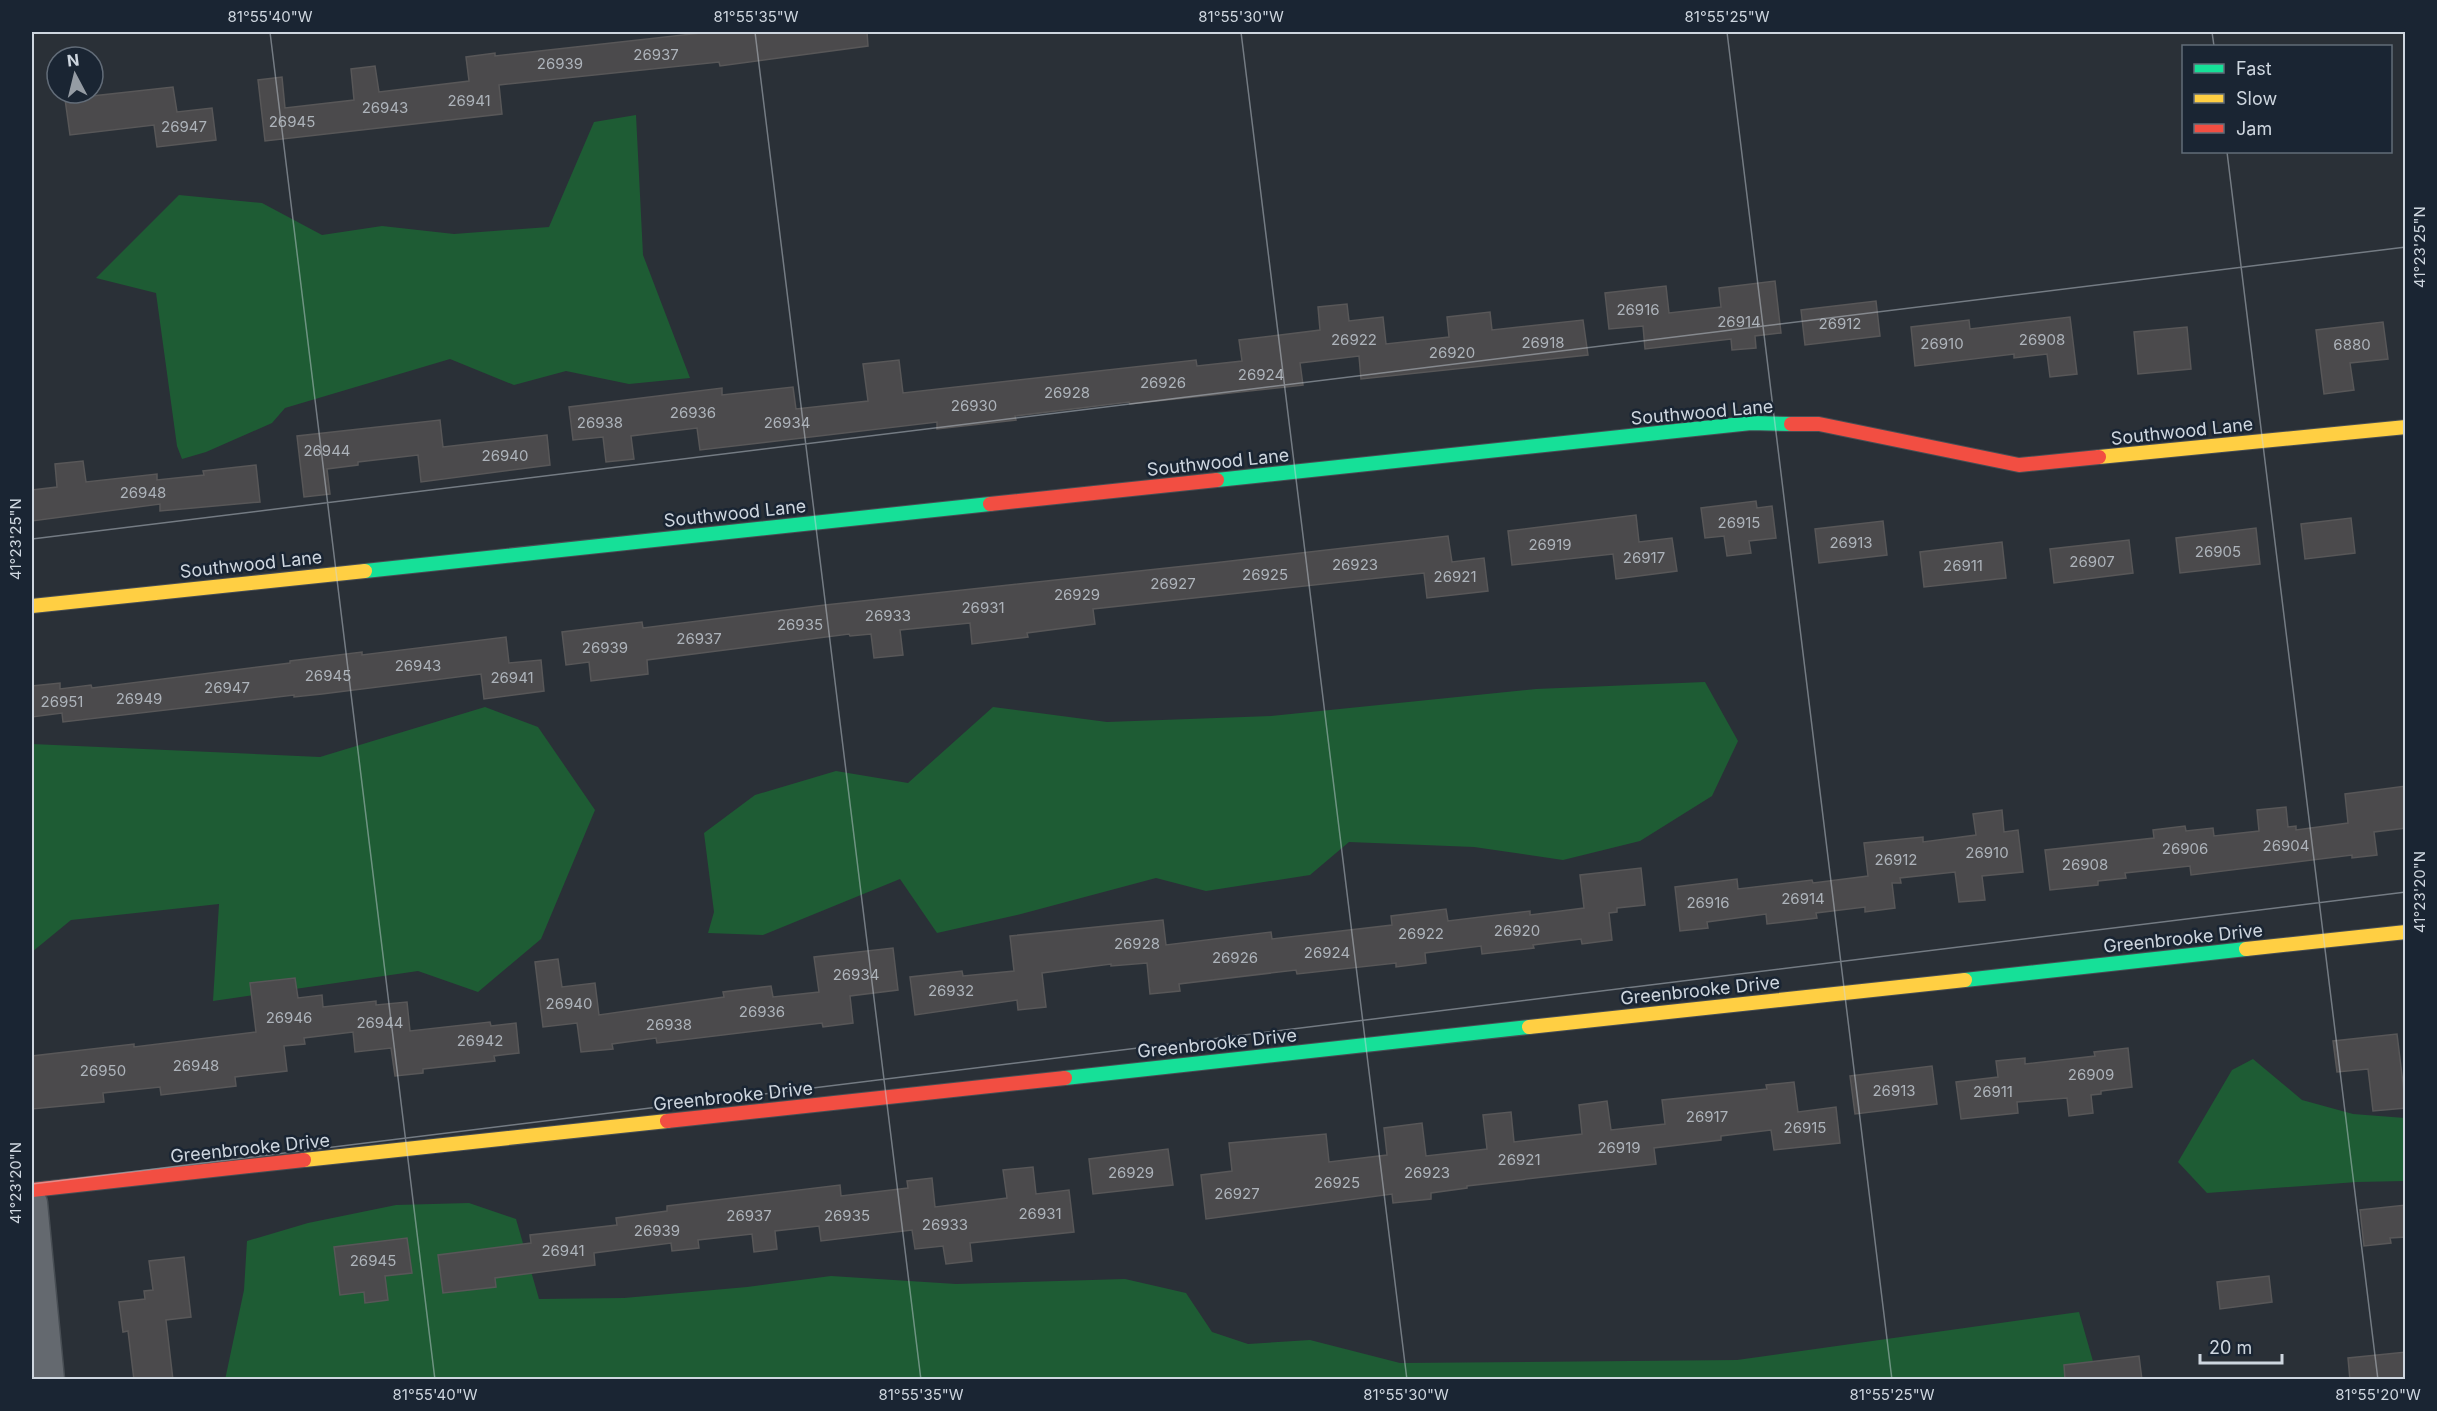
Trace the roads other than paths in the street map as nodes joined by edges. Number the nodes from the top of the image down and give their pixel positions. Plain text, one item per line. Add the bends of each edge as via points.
1 (2406, 427) edge
2 (32, 606) edge
3 (2406, 932) edge
4 (32, 1190) edge
5 (32, 1203) edge
6 (49, 1380) edge

1 - 2 street, Southwood Lane via 2019,465 1819,424 1751,423
3 - 4 street, Greenbrooke Drive
5 - 6 street

